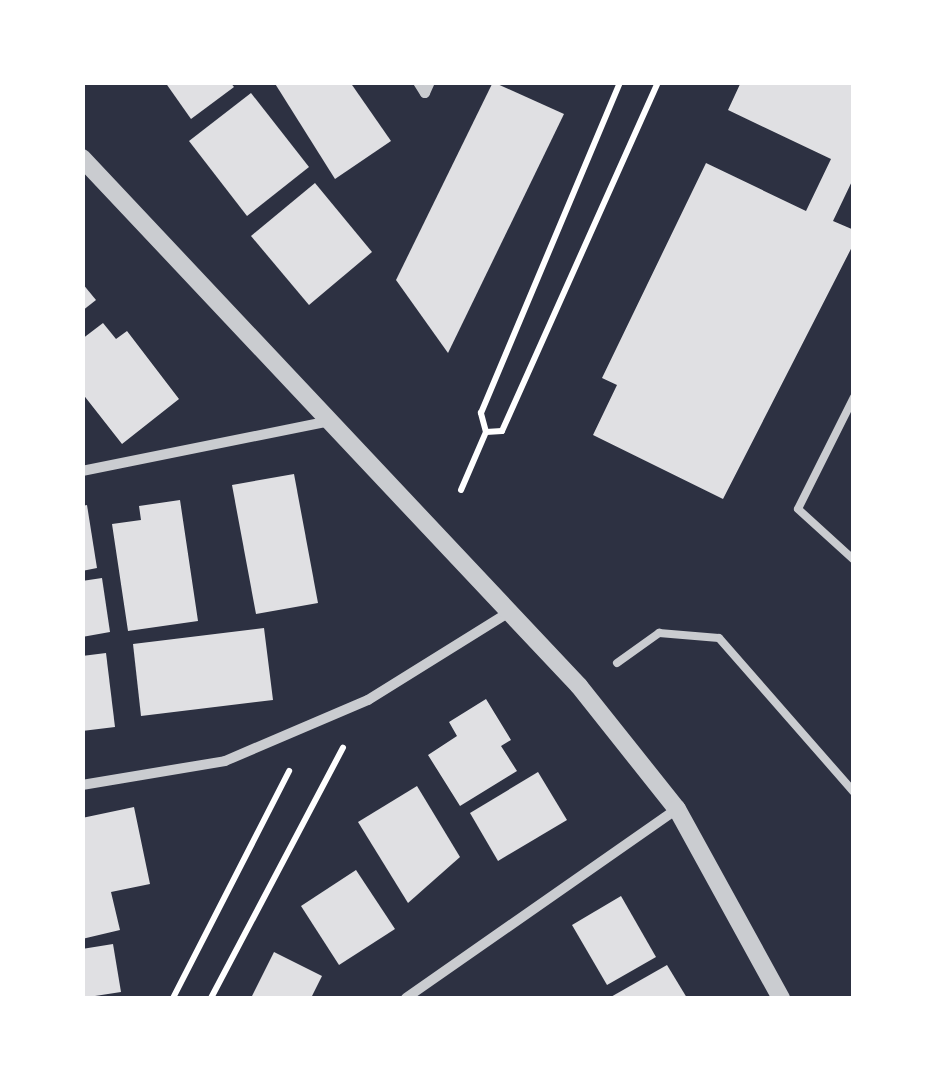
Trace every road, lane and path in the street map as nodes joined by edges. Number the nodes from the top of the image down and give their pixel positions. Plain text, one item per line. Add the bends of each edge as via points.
1 (418, 82) edge
2 (430, 82) edge
3 (620, 82) edge
4 (658, 82) edge
5 (82, 158) edge
6 (854, 396) edge
7 (326, 422) junction
8 (486, 432) junction
9 (82, 470) edge
10 (461, 490) dead end
11 (854, 560) edge
12 (512, 610) junction
13 (618, 662) dead end
14 (351, 734) dead end
15 (296, 756) dead end
16 (82, 785) edge
17 (854, 792) edge
18 (676, 808) junction
19 (173, 998) edge
20 (211, 998) edge
21 (406, 998) edge
22 (782, 998) edge

1 - 2 street via 425,93
3 - 8 path via 480,413
4 - 8 path via 502,432
5 - 7 street
6 - 11 lane via 798,509
7 - 9 street
7 - 12 street
8 - 10 path
12 - 16 street via 368,700 226,761
12 - 18 street
13 - 17 lane via 659,633 719,638
14 - 20 path
15 - 19 path
18 - 21 street
18 - 22 street

